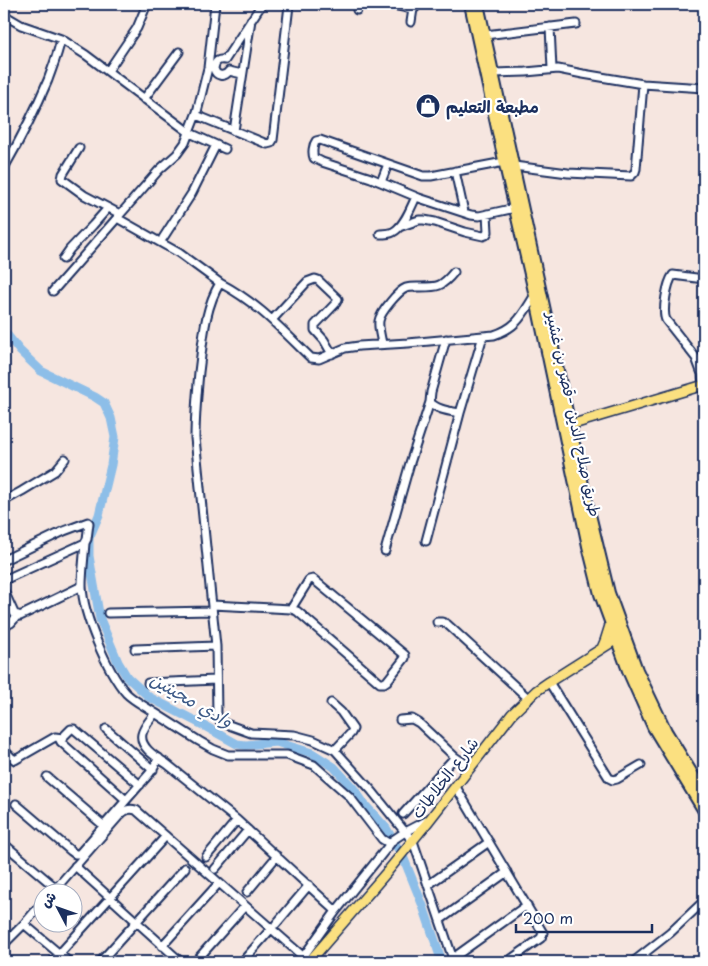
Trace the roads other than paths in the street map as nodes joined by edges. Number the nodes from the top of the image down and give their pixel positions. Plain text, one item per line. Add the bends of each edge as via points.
1 (147, 4) edge
2 (215, 4) edge
3 (262, 4) edge
4 (288, 4) edge
5 (388, 4) edge
6 (470, 4) edge
7 (478, 4) edge
8 (415, 6) edge
9 (4, 15) edge
10 (251, 20) junction
11 (411, 22) dead end
12 (576, 24) dead end
13 (550, 27) junction
14 (485, 35) junction
15 (61, 39) junction
16 (179, 52) dead end
17 (225, 60) junction
18 (211, 68) junction
19 (552, 69) junction
20 (108, 71) junction
21 (229, 71) junction
22 (494, 72) junction
23 (242, 74) junction
24 (643, 84) junction
25 (704, 88) edge
26 (144, 99) junction
27 (196, 116) junction
28 (234, 131) junction
29 (190, 133) junction
30 (216, 145) junction
31 (79, 148) dead end
32 (225, 149) dead end
33 (388, 164) junction
34 (509, 164) junction
35 (4, 168) edge
36 (455, 171) junction
37 (381, 182) junction
38 (416, 196) junction
39 (108, 208) junction
40 (515, 208) junction
41 (464, 212) junction
42 (487, 214) junction
43 (118, 216) junction
44 (98, 220) junction
45 (399, 227) junction
46 (108, 228) junction
47 (380, 234) dead end
48 (163, 238) dead end
49 (63, 259) dead end
50 (454, 272) dead end
51 (704, 279) edge
52 (220, 283) junction
53 (52, 290) dead end
54 (535, 295) junction
55 (272, 320) junction
56 (483, 336) junction
57 (446, 340) junction
58 (382, 344) junction
59 (332, 354) junction
60 (704, 385) edge
61 (430, 402) junction
62 (460, 413) junction
63 (570, 425) junction
64 (65, 459) dead end
65 (4, 501) edge
66 (426, 541) dead end
67 (85, 543) junction
68 (385, 551) dead end
69 (4, 560) edge
70 (4, 580) edge
71 (82, 586) junction
72 (4, 591) edge
73 (605, 593) junction
74 (212, 608) junction
75 (291, 609) junction
76 (108, 613) dead end
77 (18, 616) junction
78 (437, 622) dead end
79 (611, 622) junction
80 (4, 626) edge
81 (620, 637) junction
82 (216, 646) junction
83 (135, 649) dead end
84 (601, 649) junction
85 (622, 656) junction
86 (216, 680) junction
87 (549, 682) junction
88 (148, 683) dead end
89 (529, 698) junction
90 (331, 704) dead end
91 (155, 712) junction
92 (400, 720) dead end
93 (106, 729) dead end
94 (63, 738) junction
95 (4, 750) edge
96 (335, 750) junction
97 (455, 757) junction
98 (158, 758) junction
99 (641, 765) dead end
100 (470, 767) junction
101 (153, 770) junction
102 (47, 777) dead end
103 (140, 784) junction
104 (456, 787) junction
105 (704, 793) edge
106 (126, 800) junction
107 (16, 804) dead end
108 (704, 812) edge
109 (403, 814) dead end
110 (431, 819) junction
111 (237, 820) junction
112 (103, 826) junction
113 (248, 830) junction
114 (405, 832) junction
115 (166, 836) junction
116 (413, 841) junction
117 (489, 842) junction
118 (4, 844) edge
119 (390, 844) junction
120 (277, 856) junction
121 (206, 857) dead end
122 (76, 866) junction
123 (185, 868) dead end
124 (215, 869) dead end
125 (507, 872) junction
126 (219, 883) junction
127 (46, 884) edge
128 (59, 884) edge
129 (309, 885) junction
130 (428, 885) junction
131 (247, 892) dead end
132 (110, 897) junction
133 (704, 901) edge
134 (527, 905) junction
135 (245, 906) junction
136 (336, 911) junction
137 (32, 915) edge
138 (440, 920) junction
139 (136, 922) junction
140 (24, 924) junction
141 (274, 926) junction
142 (4, 944) edge
143 (162, 946) junction
144 (59, 954) junction
145 (644, 954) junction
146 (453, 960) edge
147 (307, 961) edge
148 (52, 962) edge
149 (69, 962) edge
150 (100, 962) edge
151 (181, 962) edge
152 (195, 962) edge
153 (242, 962) edge
154 (507, 962) edge
155 (633, 962) edge
156 (651, 962) edge

1 - 20 street via 137,28
2 - 18 street
3 - 10 street
4 - 28 street via 273,140 267,144
5 - 8 street
6 - 34 highway, طريق صلاح الدين -قصر بن غشير
7 - 14 highway
8 - 11 street
9 - 15 street via 21,25
10 - 17 street
10 - 23 street
12 - 13 street
13 - 14 street
13 - 19 street
14 - 22 highway
15 - 20 street
15 - 35 street via 40,99
16 - 26 street
17 - 18 street via 217,61
17 - 21 street via 230,64
18 - 21 street via 220,76
18 - 27 street
19 - 22 street
19 - 24 street
20 - 26 street
21 - 23 street
22 - 34 highway
23 - 28 street
24 - 25 street
24 - 34 street via 636,169 631,176 568,173
26 - 29 street
27 - 28 street
27 - 29 street
29 - 30 street
29 - 43 street via 182,149
30 - 32 street
30 - 48 street via 192,193
31 - 39 street via 62,179
33 - 36 street via 423,176
33 - 37 street
33 - 37 street via 320,140 314,143 315,159
34 - 36 street
34 - 40 highway, طريق صلاح الدين -قصر بن غشير
34 - 63 highway
36 - 41 street
37 - 38 street
38 - 41 street
38 - 45 street
39 - 43 street
39 - 44 street
40 - 42 street
40 - 54 highway, طريق صلاح الدين -قصر بن غشير
41 - 42 street via 479,216
42 - 45 street via 488,232 483,236 424,220
43 - 46 street
43 - 52 street via 179,253
44 - 46 street
44 - 49 street
45 - 47 street via 393,232
46 - 53 street
50 - 58 street via 440,286 411,287 398,294 379,321
51 - 60 street via 673,275 664,313 696,358
52 - 55 street via 243,296
52 - 74 street via 208,311 195,417
54 - 56 street via 512,327
54 - 73 highway, طريق صلاح الدين -قصر بن غشير via 588,546
55 - 59 street via 311,358 320,359
55 - 59 street via 306,282 318,280 338,298 315,325 315,330
56 - 57 street
56 - 62 street
57 - 58 street
57 - 61 street
58 - 59 street via 345,348
60 - 63 main road
61 - 62 street
61 - 68 street
62 - 66 street
63 - 73 highway
64 - 65 street via 55,471
67 - 69 street via 88,522
67 - 70 street
67 - 71 street
71 - 77 street
71 - 91 street via 86,612 113,674 134,699
72 - 77 street
73 - 79 highway, طريق صلاح الدين -قصر بن غشير
73 - 81 highway
74 - 75 street
74 - 76 street
74 - 82 street
75 - 75 street via 299,612 380,683 384,684 405,658 313,579 309,580
77 - 80 street
78 - 89 street via 447,624
79 - 81 highway, طريق صلاح الدين -قصر بن غشير
79 - 84 main road
81 - 84 main road, شارع الخلاطات
81 - 85 highway, طريق صلاح الدين -قصر بن غشير
81 - 105 highway via 666,731
82 - 83 street
82 - 86 street
84 - 85 main road via 611,648
84 - 87 main road, شارع الخلاطات
85 - 108 highway, طريق صلاح الدين -قصر بن غشير via 653,726
86 - 88 street
86 - 96 street via 217,716 221,721 251,733 294,735
87 - 89 main road, شارع الخلاطات
87 - 99 street via 608,778 613,780
89 - 100 main road, شارع الخلاطات via 512,714
90 - 96 street via 341,712 352,729
91 - 98 street via 144,729 142,739
91 - 119 street via 198,741 228,755 287,755 314,765 349,796 382,839
92 - 97 street via 412,719 419,723
93 - 101 street
94 - 95 street via 52,738 15,760
94 - 103 street via 74,729
94 - 106 street via 61,742
96 - 114 street
97 - 100 street
97 - 109 street
98 - 101 street
98 - 111 street
100 - 104 main road, شارع الخلاطات
101 - 103 street
102 - 112 street
103 - 106 street
104 - 110 main road, شارع الخلاطات
104 - 117 street
106 - 112 street
107 - 112 street via 75,854 79,854
110 - 114 street
110 - 116 main road, شارع الخلاطات
111 - 113 street
111 - 121 street
113 - 120 street
113 - 124 street
114 - 116 street
114 - 119 street
115 - 122 street via 136,810 128,809
115 - 126 street
115 - 132 street
116 - 130 street
116 - 147 main road, شارع الخلاطات
117 - 125 street
117 - 130 street
118 - 127 street
119 - 136 street
120 - 129 street
120 - 131 street
122 - 128 street
122 - 132 street
123 - 139 street
125 - 134 street
125 - 138 street
126 - 135 street
126 - 143 street
129 - 136 street
129 - 141 street
130 - 138 street
132 - 139 street
132 - 144 street
133 - 145 street
134 - 146 street
134 - 154 street via 543,936
135 - 141 street
135 - 152 street
136 - 147 street
137 - 140 street
138 - 146 street
139 - 143 street
139 - 150 street
140 - 142 street
140 - 144 street
141 - 147 street
141 - 153 street
143 - 151 street
144 - 148 street
144 - 149 street
145 - 155 street
145 - 156 street

